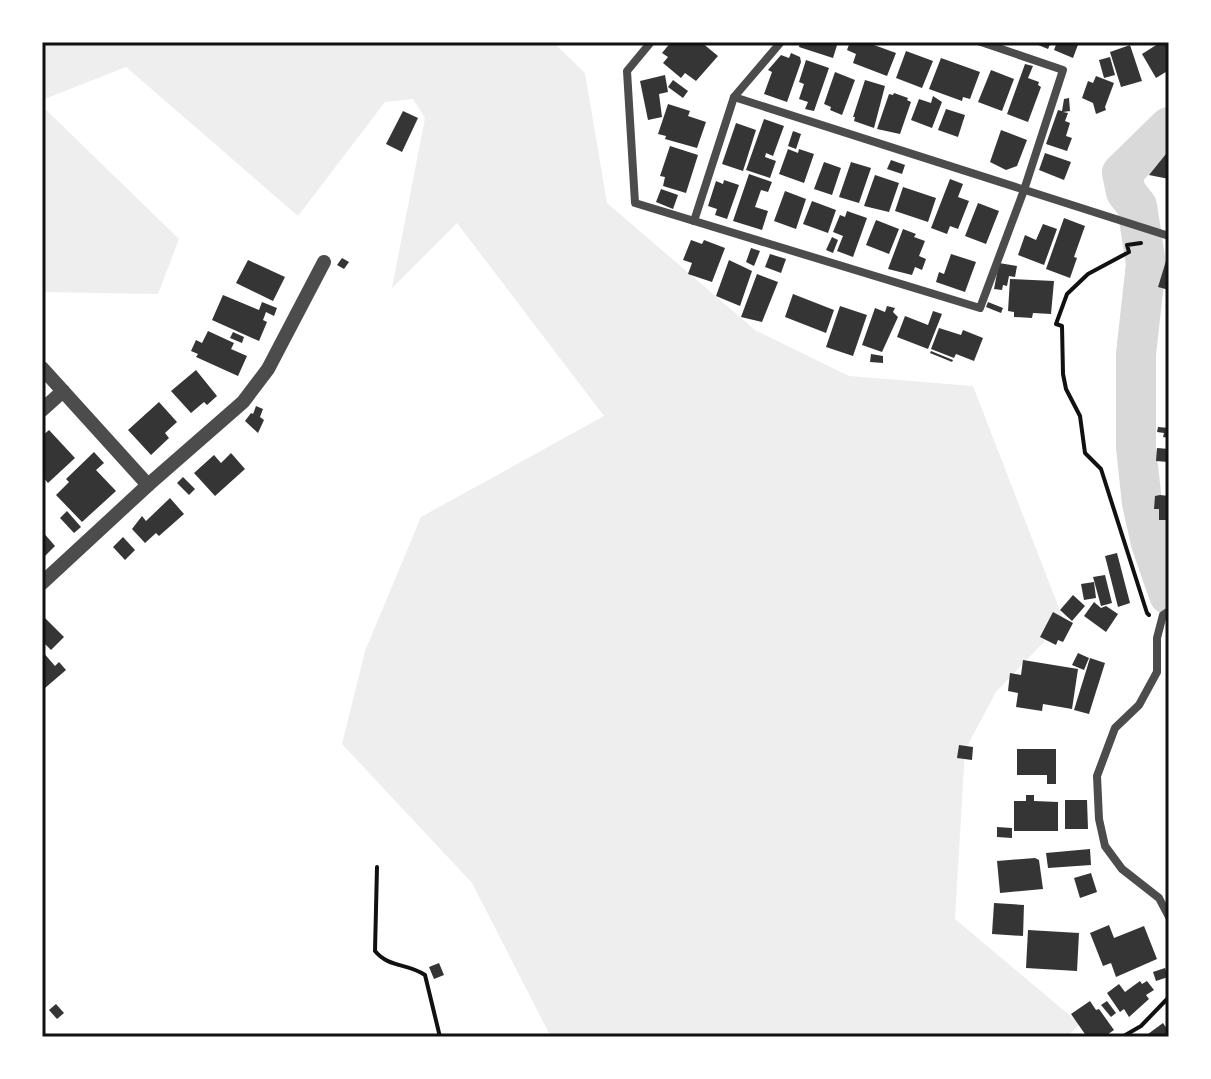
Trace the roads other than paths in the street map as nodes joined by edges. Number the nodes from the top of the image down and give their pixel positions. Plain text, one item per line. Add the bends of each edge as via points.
1 (651, 42) edge
2 (781, 42) edge
3 (981, 42) edge
4 (734, 97) junction
5 (1024, 190) junction
6 (694, 221) junction
7 (1169, 236) edge
8 (324, 262) dead end
9 (42, 368) edge
10 (63, 391) junction
11 (42, 410) edge
12 (148, 485) junction
13 (42, 583) edge
14 (1166, 613) edge
15 (1169, 917) edge

1 - 6 street via 627,71 635,203
2 - 4 street
3 - 5 street via 1063,70
4 - 5 street
4 - 6 street
5 - 6 street via 980,308
5 - 7 street
8 - 12 street via 268,369 243,402
9 - 10 street
10 - 11 street
10 - 12 street
12 - 13 street
14 - 15 street via 1157,638 1157,672 1139,705 1115,728 1097,776 1105,846 1122,869 1159,898

